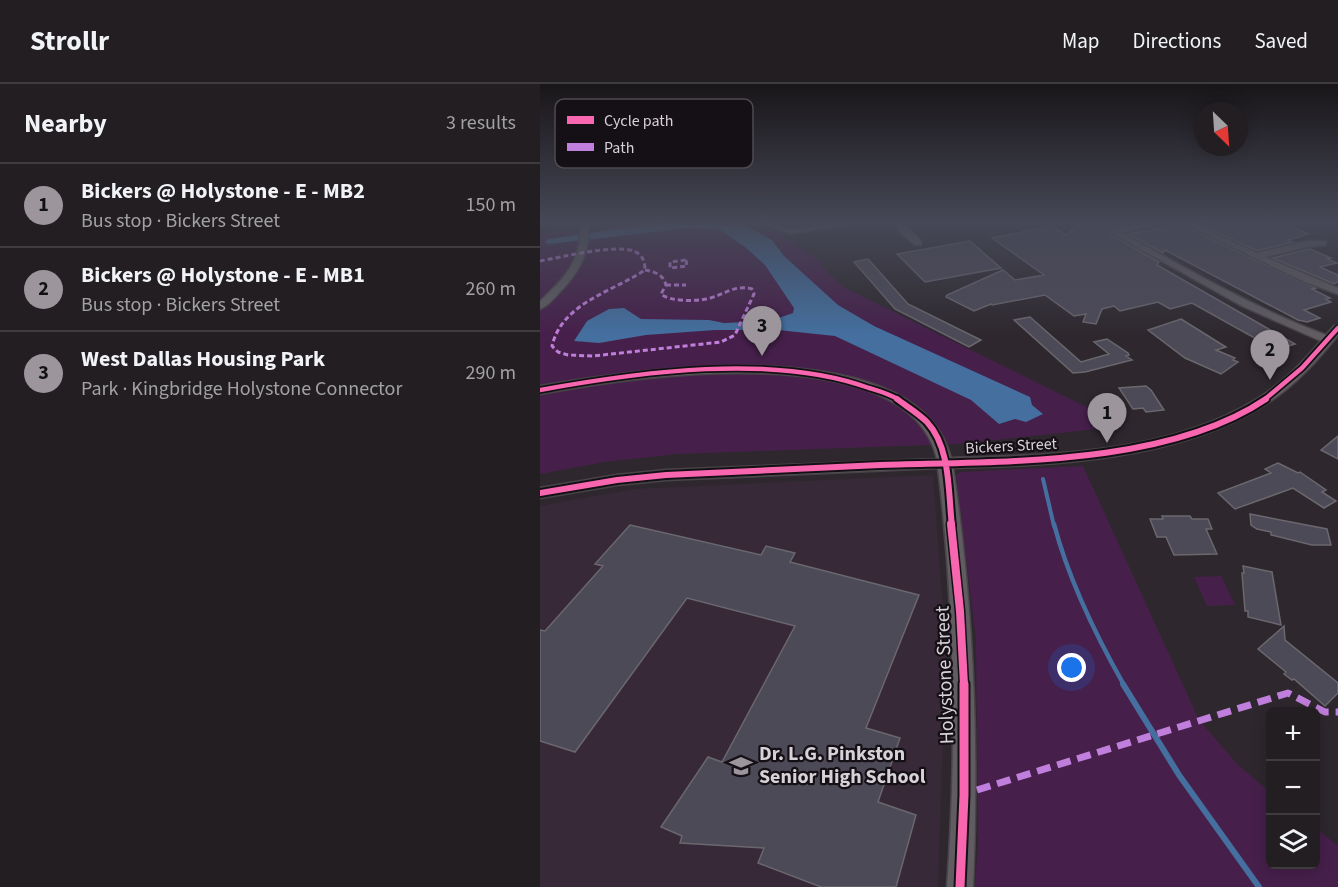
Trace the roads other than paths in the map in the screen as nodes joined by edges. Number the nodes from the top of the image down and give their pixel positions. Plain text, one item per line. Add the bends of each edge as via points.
1 (579, 260) edge
2 (1166, 260) edge
3 (1266, 260) edge
4 (1338, 291) edge
5 (540, 306) edge
6 (1338, 328) edge
7 (1328, 340) junction
8 (540, 390) edge
9 (944, 463) junction
10 (540, 493) edge
11 (960, 887) edge

1 - 5 street
2 - 7 street via 1293,328
3 - 4 street
6 - 7 street, Bickers Street
7 - 9 street, Bickers Street via 1280,390 1239,415 1203,429 1116,450
8 - 9 street, Holystone Street via 612,378 733,369 816,374 870,387 914,410 935,433
9 - 10 street, Bickers Street via 666,475
9 - 11 street, Holystone Street via 963,648

